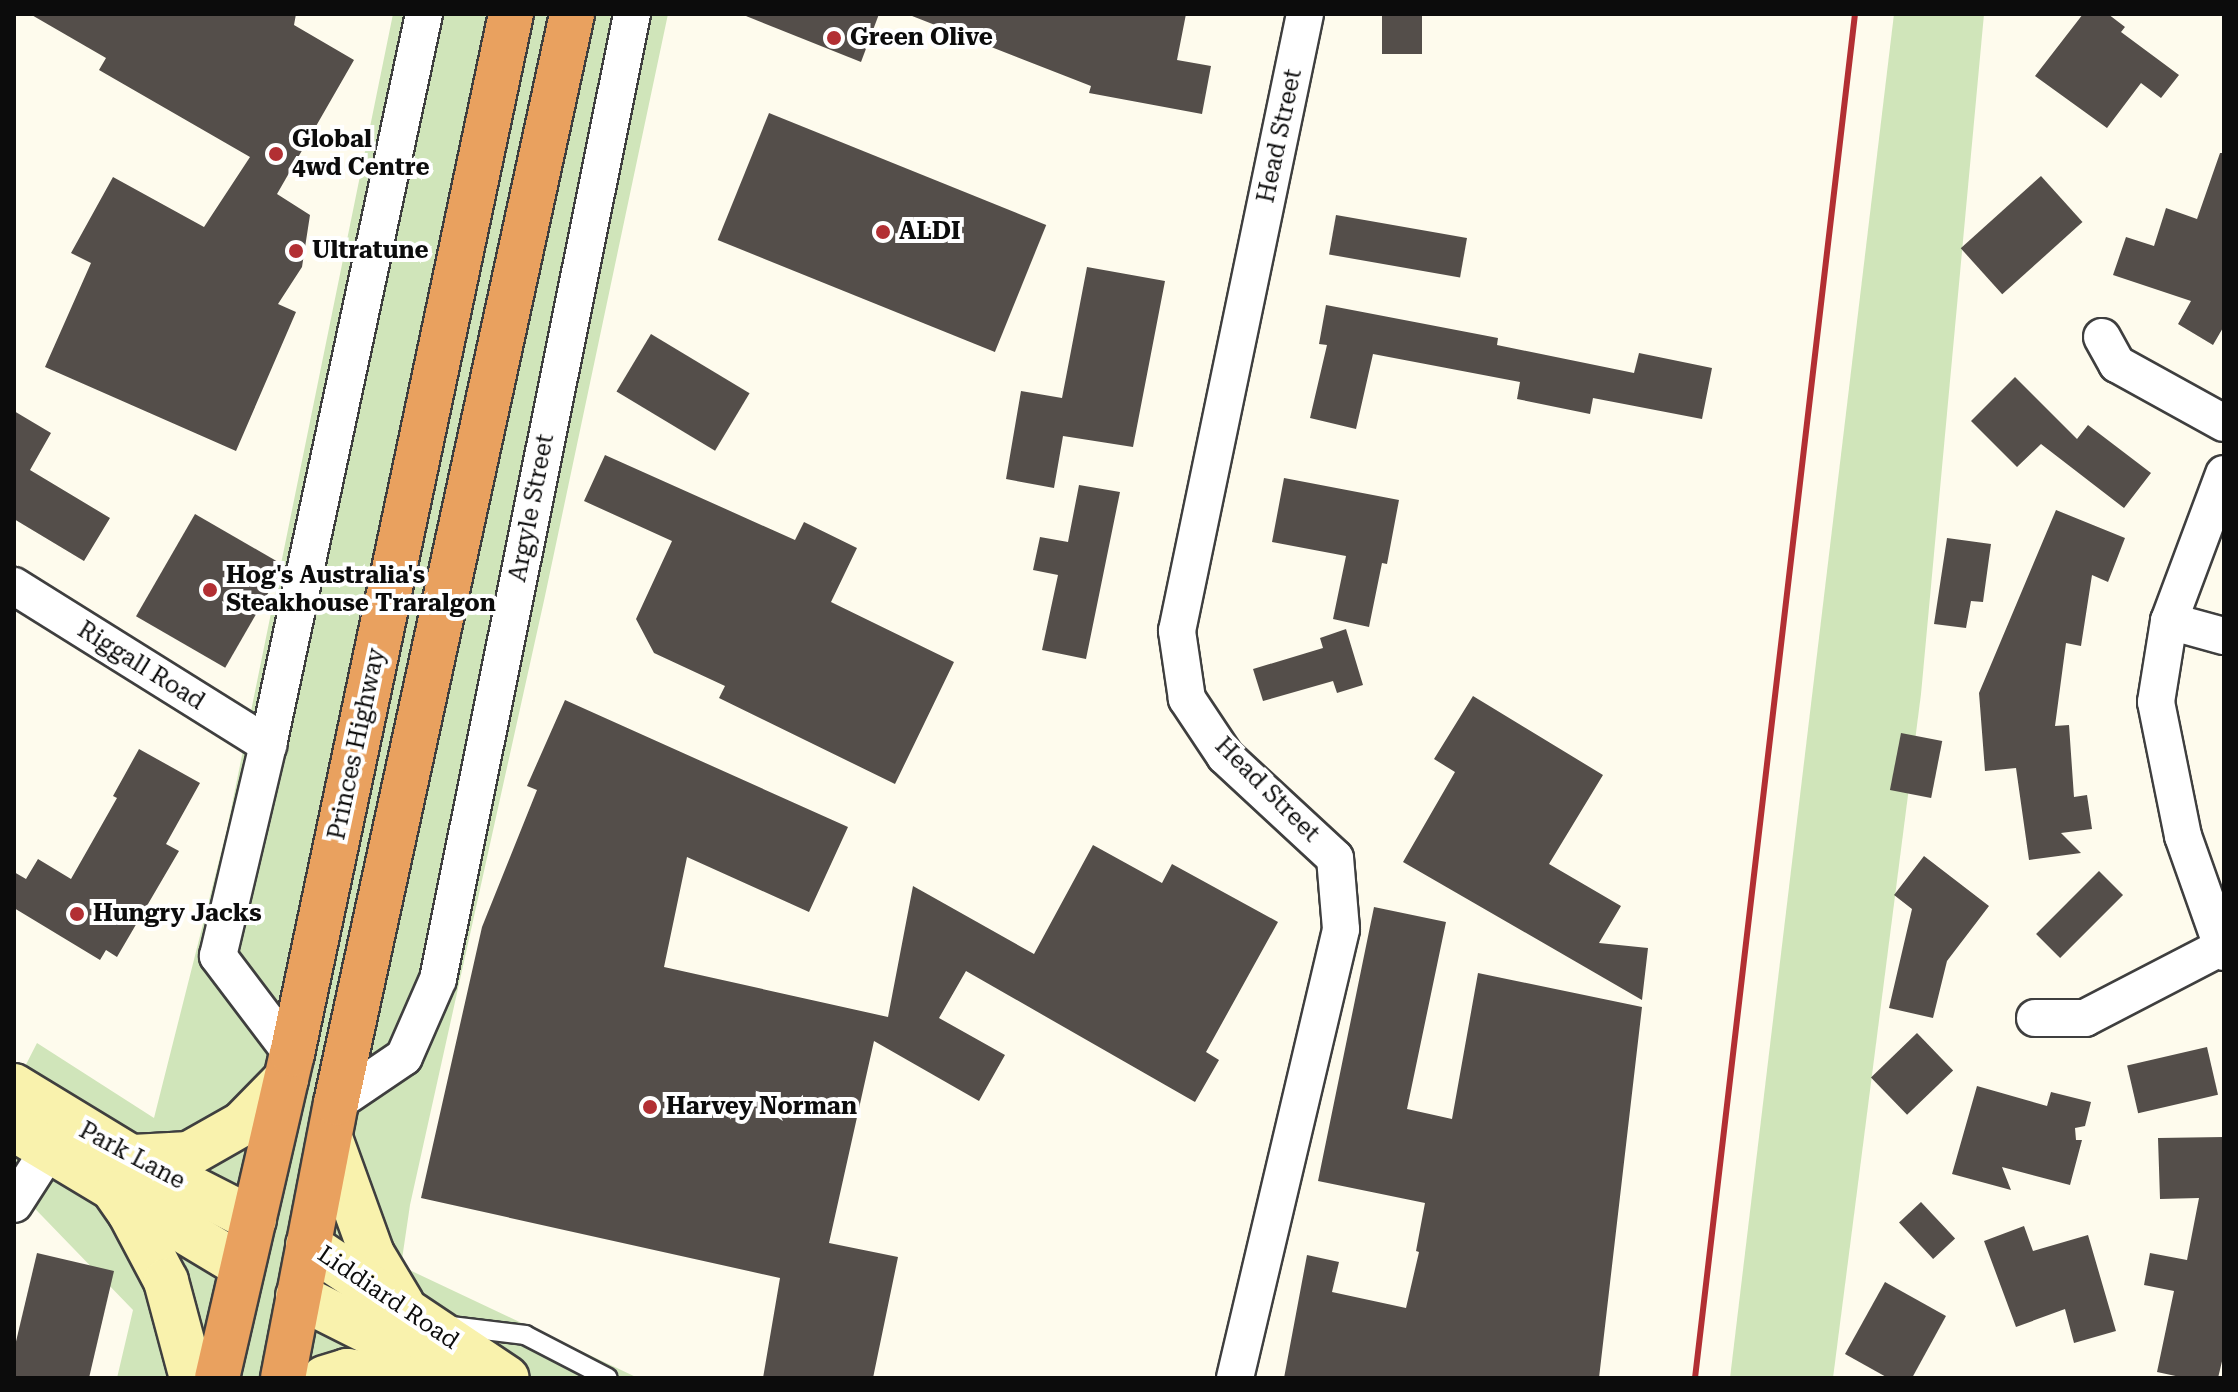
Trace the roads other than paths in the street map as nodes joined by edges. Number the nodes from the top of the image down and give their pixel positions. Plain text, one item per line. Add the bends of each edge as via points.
1 (424, 14) edge
2 (511, 14) edge
3 (572, 14) edge
4 (632, 14) edge
5 (1305, 14) edge
6 (2102, 337) dead end
7 (2224, 423) edge
8 (2224, 474) edge
9 (14, 586) edge
10 (2169, 621) junction
11 (2224, 636) edge
12 (268, 745) junction
13 (2223, 949) edge
14 (2035, 1018) dead end
15 (289, 1067) junction
16 (14, 1086) edge
17 (333, 1120) junction
18 (43, 1134) edge
19 (121, 1172) junction
20 (14, 1204) edge
21 (254, 1220) junction
22 (308, 1245) junction
23 (242, 1266) junction
24 (298, 1296) junction
25 (419, 1320) junction
26 (192, 1378) edge
27 (217, 1378) edge
28 (283, 1378) edge
29 (324, 1378) edge
30 (407, 1378) edge
31 (461, 1378) edge
32 (507, 1378) edge
33 (608, 1378) edge
34 (1235, 1378) edge

1 - 12 street
2 - 15 highway, Princes Highway
3 - 17 highway
4 - 17 street, Argyle Street via 438,979 404,1057
5 - 34 street, Head Street via 1177,631 1187,699 1225,756 1335,858 1341,929
6 - 7 street via 2117,364
8 - 10 street
9 - 12 street, Riggall Road
10 - 11 street
10 - 13 street via 2156,702 2183,836
12 - 15 street via 218,956
13 - 14 street via 2085,1018
15 - 19 street via 242,1124 189,1154
15 - 21 highway, Princes Highway
16 - 18 street, Park Lane
17 - 22 highway
17 - 25 street via 372,1254
18 - 19 street, Park Lane
18 - 20 street
19 - 21 street, Park Lane
19 - 23 street, Park Lane
19 - 26 street via 130,1213 166,1281
21 - 22 highway
21 - 23 highway, Princes Highway
22 - 24 highway
22 - 25 street, Liddiard Road
23 - 24 highway
23 - 27 highway, Princes Highway
24 - 28 highway
24 - 31 street, Liddiard Road
25 - 32 street, Liddiard Road
25 - 33 lane via 525,1335
29 - 30 street via 347,1371

